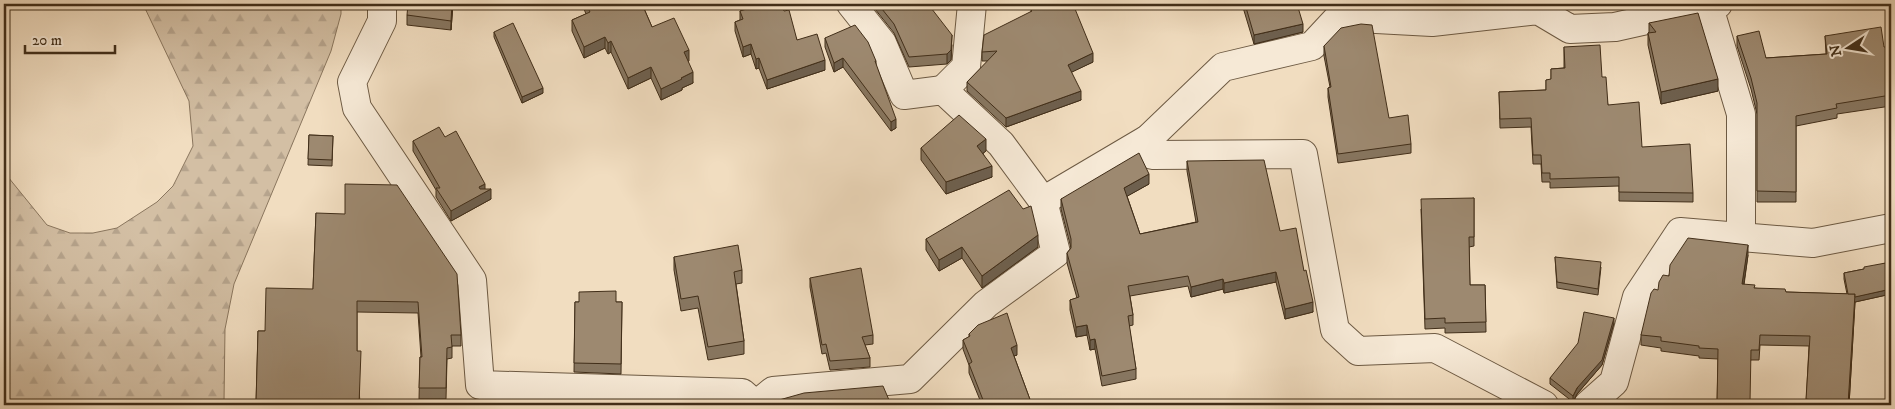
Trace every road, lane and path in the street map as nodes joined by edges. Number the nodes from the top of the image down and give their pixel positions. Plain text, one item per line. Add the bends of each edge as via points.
1 (382, 4) edge
2 (851, 4) edge
3 (972, 4) edge
4 (1712, 4) edge
5 (1428, 13) edge
6 (943, 90) junction
7 (1148, 139) junction
8 (1044, 202) junction
9 (1891, 228) edge
10 (1741, 237) junction
11 (479, 395) edge
12 (756, 405) edge
13 (1544, 405) edge
14 (1588, 405) edge

1 - 11 street via 382,21 352,82 357,108 472,280
2 - 6 street via 882,42 904,95
3 - 6 street via 966,67
4 - 5 street via 1615,27 1570,29 1538,10
4 - 10 street via 1741,114
5 - 7 street via 1339,17 1312,46 1223,67
6 - 8 street via 1001,144
7 - 8 street
7 - 13 street via 1152,155 1303,154 1335,330 1358,351 1435,348
8 - 12 street via 1056,253 986,304 910,379 773,391
9 - 10 street via 1813,243
10 - 14 street via 1680,232 1637,297 1614,382
11 - 12 street via 742,393

